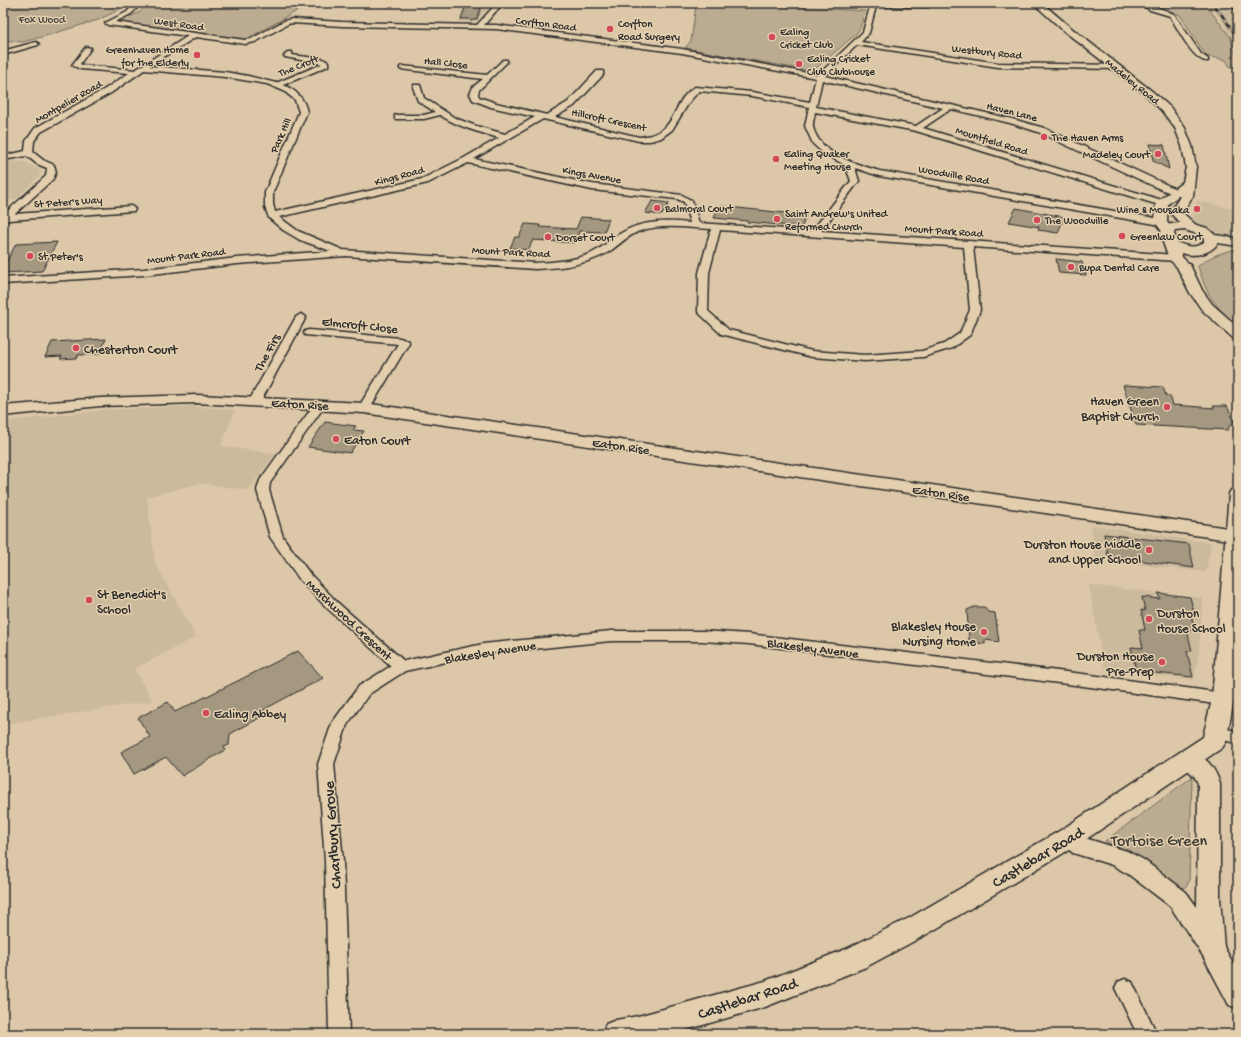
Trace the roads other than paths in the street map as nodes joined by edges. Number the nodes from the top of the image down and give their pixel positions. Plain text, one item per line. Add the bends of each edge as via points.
1 (139, 3) edge
2 (500, 3) edge
3 (1037, 3) edge
4 (1142, 3) edge
5 (874, 4) edge
6 (926, 7) edge
7 (480, 25) junction
8 (195, 35) junction
9 (248, 42) joint
10 (856, 43) junction
11 (36, 44) dead end
12 (88, 48) dead end
13 (3, 53) edge
14 (290, 53) dead end
15 (1206, 60) dead end
16 (505, 61) dead end
17 (1116, 67) junction
18 (402, 68) dead end
19 (139, 70) junction
20 (600, 73) dead end
21 (488, 77) junction
22 (820, 77) junction
23 (277, 85) junction
24 (417, 87) dead end
25 (813, 107) junction
26 (949, 107) junction
27 (439, 113) junction
28 (398, 117) dead end
29 (546, 117) junction
30 (917, 129) junction
31 (506, 137) junction
32 (29, 154) junction
33 (3, 158) edge
34 (467, 160) junction
35 (850, 164) junction
36 (866, 170) junction
37 (855, 180) junction
38 (1190, 183) junction
39 (1176, 192) junction
40 (1187, 196) junction
41 (1162, 203) junction
42 (130, 209) dead end
43 (272, 216) junction
44 (5, 219) edge
45 (695, 225) junction
46 (716, 227) junction
47 (1193, 228) junction
48 (1166, 232) junction
49 (814, 234) junction
50 (1211, 238) junction
51 (1238, 242) edge
52 (316, 243) junction
53 (968, 244) junction
54 (1199, 251) junction
55 (346, 253) junction
56 (311, 255) junction
57 (1179, 261) junction
58 (3, 281) edge
59 (301, 317) dead end
60 (309, 333) dead end
61 (1238, 335) edge
62 (255, 401) junction
63 (320, 404) junction
64 (364, 408) junction
65 (3, 411) edge
66 (1238, 494) edge
67 (1235, 535) junction
68 (402, 667) junction
69 (1223, 699) junction
70 (1227, 735) edge
71 (1188, 758) junction
72 (1070, 837) junction
73 (1208, 898) junction
74 (1178, 899) junction
75 (1212, 948) junction
76 (1125, 988) dead end
77 (1238, 997) edge
78 (631, 1033) edge
79 (339, 1034) edge
80 (1147, 1034) edge

1 - 8 street, West Road via 129,12 108,23
2 - 7 street
3 - 17 street, Madeley Road
4 - 15 street via 1152,10 1172,15 1198,56
5 - 6 street
5 - 10 street via 866,33
7 - 9 street, Corfton Road via 292,21
7 - 22 street, Corfton Road via 682,51
8 - 9 street, West Road
8 - 19 street, Montpelier Road
10 - 17 street, Westbury Road via 998,65
10 - 22 street
11 - 13 street
12 - 19 street, Park Hill via 76,65
14 - 23 street, The Croft via 287,56 323,61 326,65
16 - 21 street, Hillcroft Crescent
17 - 38 street, Madeley Road via 1166,109 1180,128 1187,146
18 - 21 street, Hall Close
19 - 23 street, Park Hill via 240,76
19 - 32 street, Montpelier Road via 96,98 38,130 28,145
20 - 29 street, Kings Road via 571,104
21 - 29 street, Hillcroft Crescent via 476,89 476,98 494,105
22 - 25 street, Woodville Road
22 - 26 street, Haven Lane
23 - 43 street, Park Hill via 298,97 303,112 269,192 268,205
24 - 27 street via 421,99
25 - 29 street, Hillcroft Crescent via 752,94 698,89 688,99 665,134 647,139
25 - 30 street, Mountfield Road
25 - 35 street, Woodville Road via 809,126 817,144 826,152
26 - 30 street
26 - 39 street, Haven Lane via 1041,130
27 - 28 street via 424,117
27 - 31 street via 460,124
29 - 31 street, Kings Road
30 - 41 street, Mountfield Road
31 - 34 street, Kings Road
32 - 33 street
32 - 44 street via 51,167 52,172 50,177
34 - 43 street, Kings Road via 413,185
34 - 45 street, Kings Avenue via 592,187 679,197 688,201
35 - 36 street, Woodville Road
35 - 37 street
36 - 37 street
36 - 48 street, Woodville Road
37 - 49 street
38 - 39 street
38 - 40 street, Madeley Road
39 - 40 street, Haven Lane
39 - 41 street
40 - 47 street, Madeley Road via 1179,208 1178,215
41 - 48 street
42 - 44 street, St Peter's Way
43 - 52 street via 297,235
45 - 46 street, Mount Park Road
45 - 55 street, Mount Park Road via 641,227 623,236 603,252 560,265 535,266
46 - 49 street, Mount Park Road
46 - 53 street via 704,274 703,312 725,332 812,354 858,357 923,354 948,346 965,335 975,310
47 - 48 main road via 1175,227
47 - 50 main road
48 - 54 main road via 1179,248
48 - 57 main road
49 - 53 street, Mount Park Road
50 - 51 main road
50 - 54 main road via 1212,243
52 - 55 street
52 - 56 street via 316,249
53 - 57 street, Mount Park Road
54 - 57 main road via 1190,260
55 - 56 street, Mount Park Road
56 - 58 street, Mount Park Road via 144,272
57 - 61 main road via 1207,307
59 - 62 street, The Firs
60 - 64 street, Elmcroft Close via 404,343
62 - 63 street, Eaton Rise
62 - 65 street, Eaton Rise via 133,400
63 - 64 street, Eaton Rise
63 - 68 street, Marchwood Crescent via 264,483 263,490 277,537 305,577 333,606
64 - 67 street, Eaton Rise
66 - 67 main road, Castlebar Road
67 - 69 main road, Castlebar Road
68 - 69 street, Blakesley Avenue via 483,649 611,636 702,636 749,639
68 - 79 street, Charlbury Grove via 364,690 340,723 326,764 334,861
69 - 70 main road, Castlebar Road
70 - 71 main road, Castlebar Road
71 - 72 main road, Castlebar Road
71 - 73 street via 1206,773 1209,784
72 - 74 street via 1081,846 1119,858 1136,867
72 - 78 main road, Castlebar Road via 920,925 856,958 765,994
73 - 74 street via 1195,901
73 - 75 street
74 - 75 street
75 - 77 street
76 - 80 street

